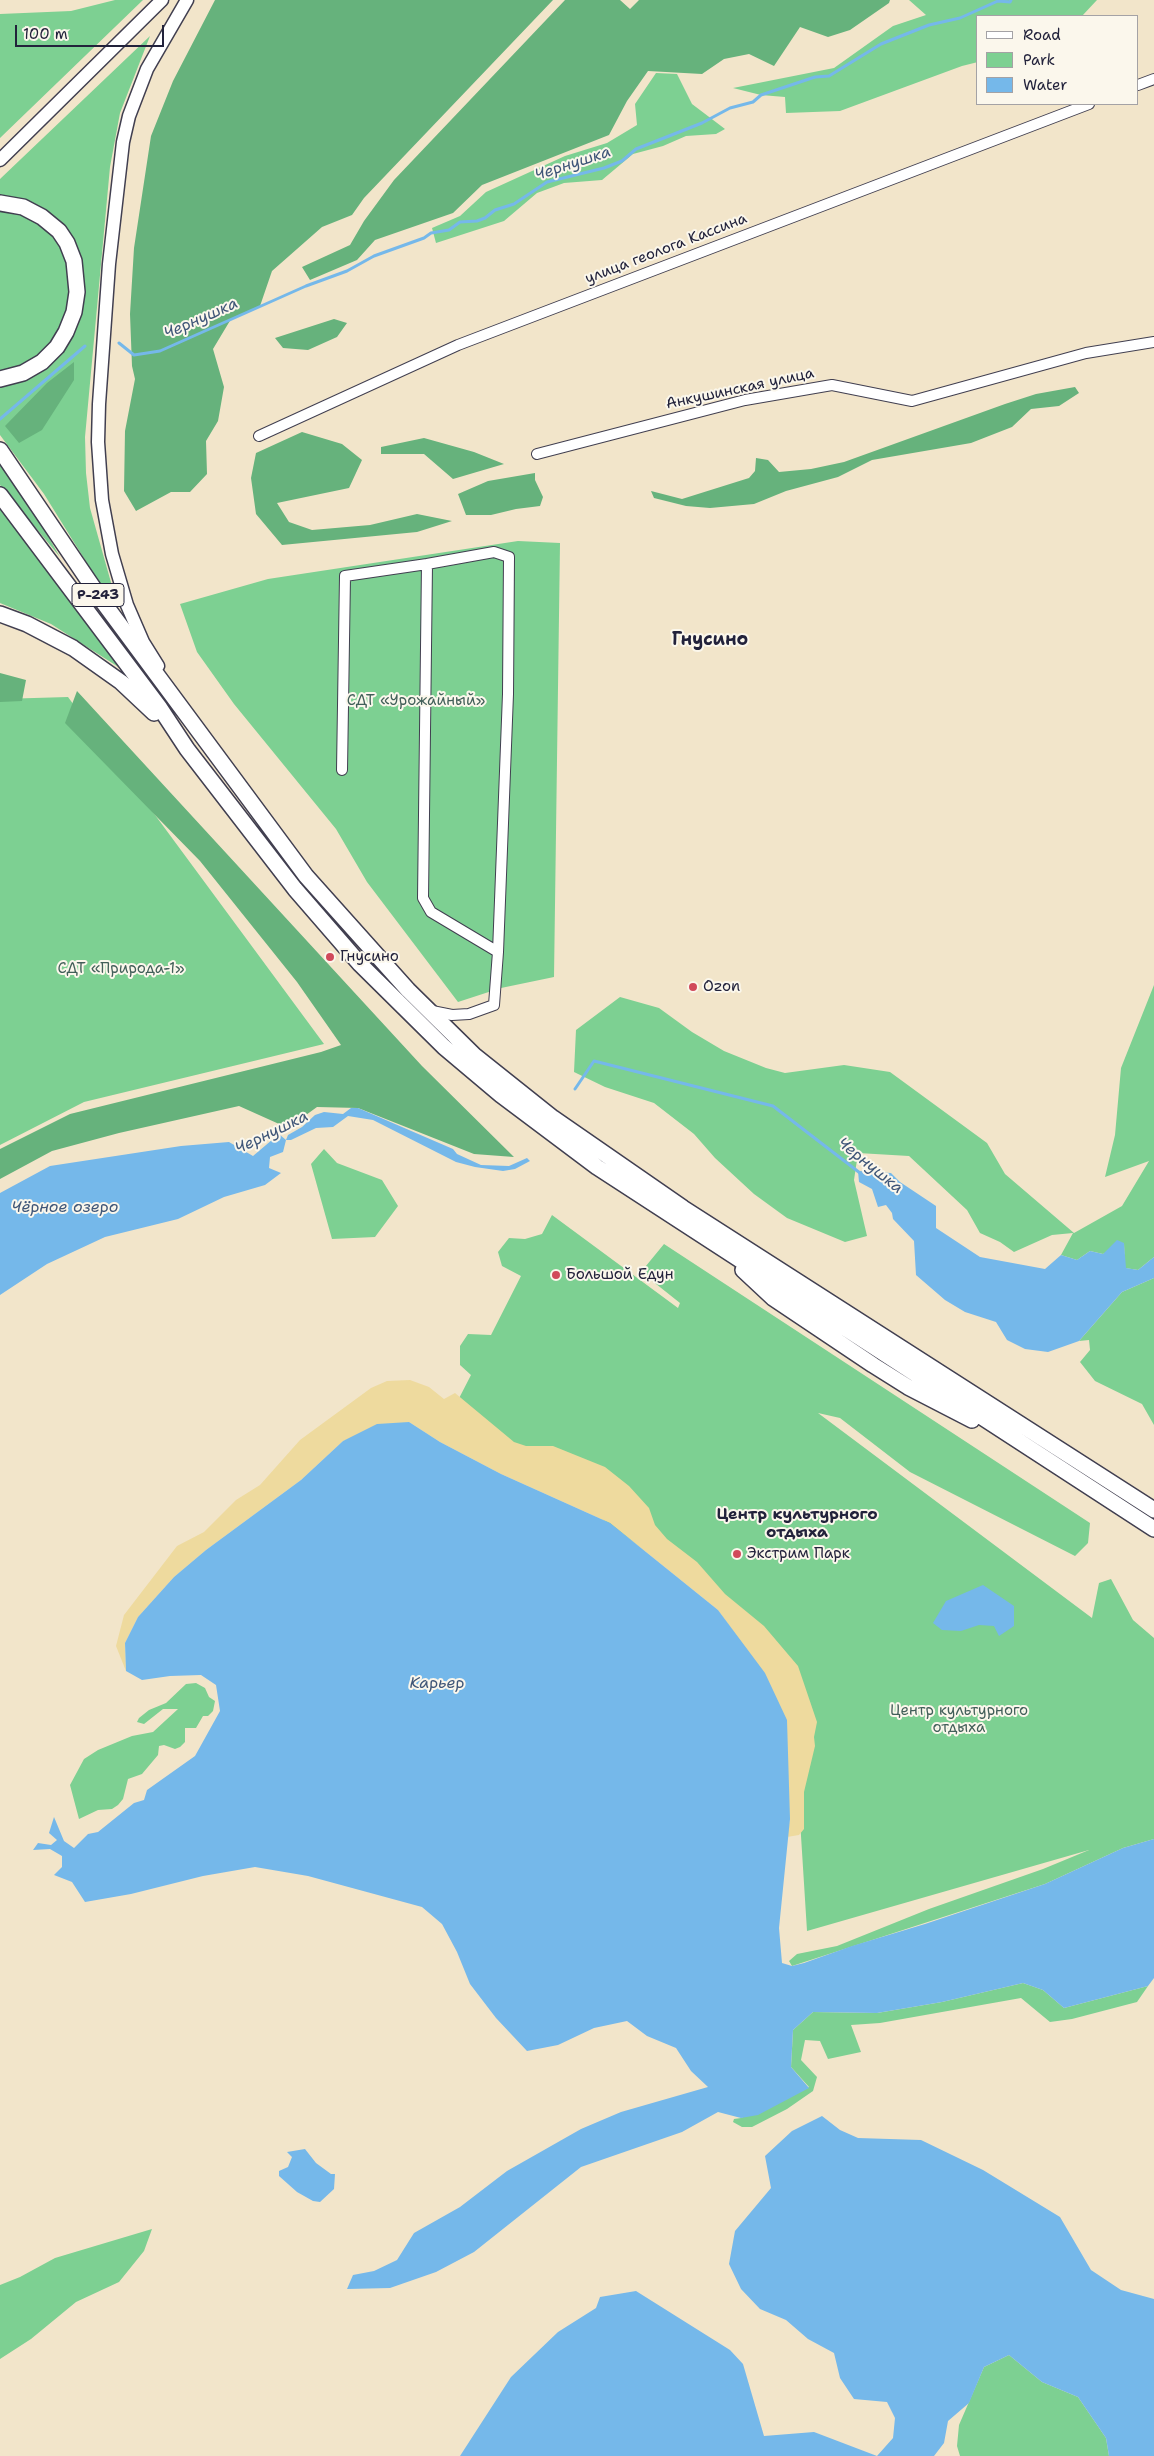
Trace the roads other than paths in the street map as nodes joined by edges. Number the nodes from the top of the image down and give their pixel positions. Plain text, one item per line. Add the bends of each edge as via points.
1 (162, 0) edge
2 (187, 0) edge
3 (1154, 79) edge
4 (1139, 85) edge
5 (1086, 105) edge
6 (0, 160) edge
7 (0, 203) edge
8 (1154, 342) edge
9 (0, 379) edge
10 (258, 436) dead end
11 (0, 450) edge
12 (537, 454) dead end
13 (0, 495) edge
14 (426, 564) junction
15 (0, 614) edge
16 (202, 736) junction
17 (187, 749) junction
18 (342, 770) dead end
19 (498, 952) junction
20 (426, 1009) junction
21 (1154, 1510) edge
22 (1154, 1528) edge

1 - 6 main road
2 - 16 main road, Р-243 via 147,69 123,142 109,264 98,442 102,500 127,605 143,642
3 - 4 street
5 - 10 street, улица геолога Кассина via 458,344
7 - 9 highway via 23,207 42,216 59,231 68,243 74,261 77,292 74,312 57,347 42,362 23,373
8 - 12 street, Анкушинская улица via 1086,353 912,401 832,385 764,397
11 - 16 highway, Р-243 via 103,602
13 - 17 highway, Р-243 via 160,708
14 - 18 street via 345,576
14 - 19 street via 423,898 431,912
14 - 19 street via 494,552 509,557 508,694
15 - 17 highway via 48,634 101,666 141,699
16 - 20 highway via 306,876
17 - 22 highway via 330,931 392,997 444,1047 545,1130 710,1241
19 - 20 street via 494,1005 469,1014 452,1015
20 - 21 highway via 507,1083 605,1155

